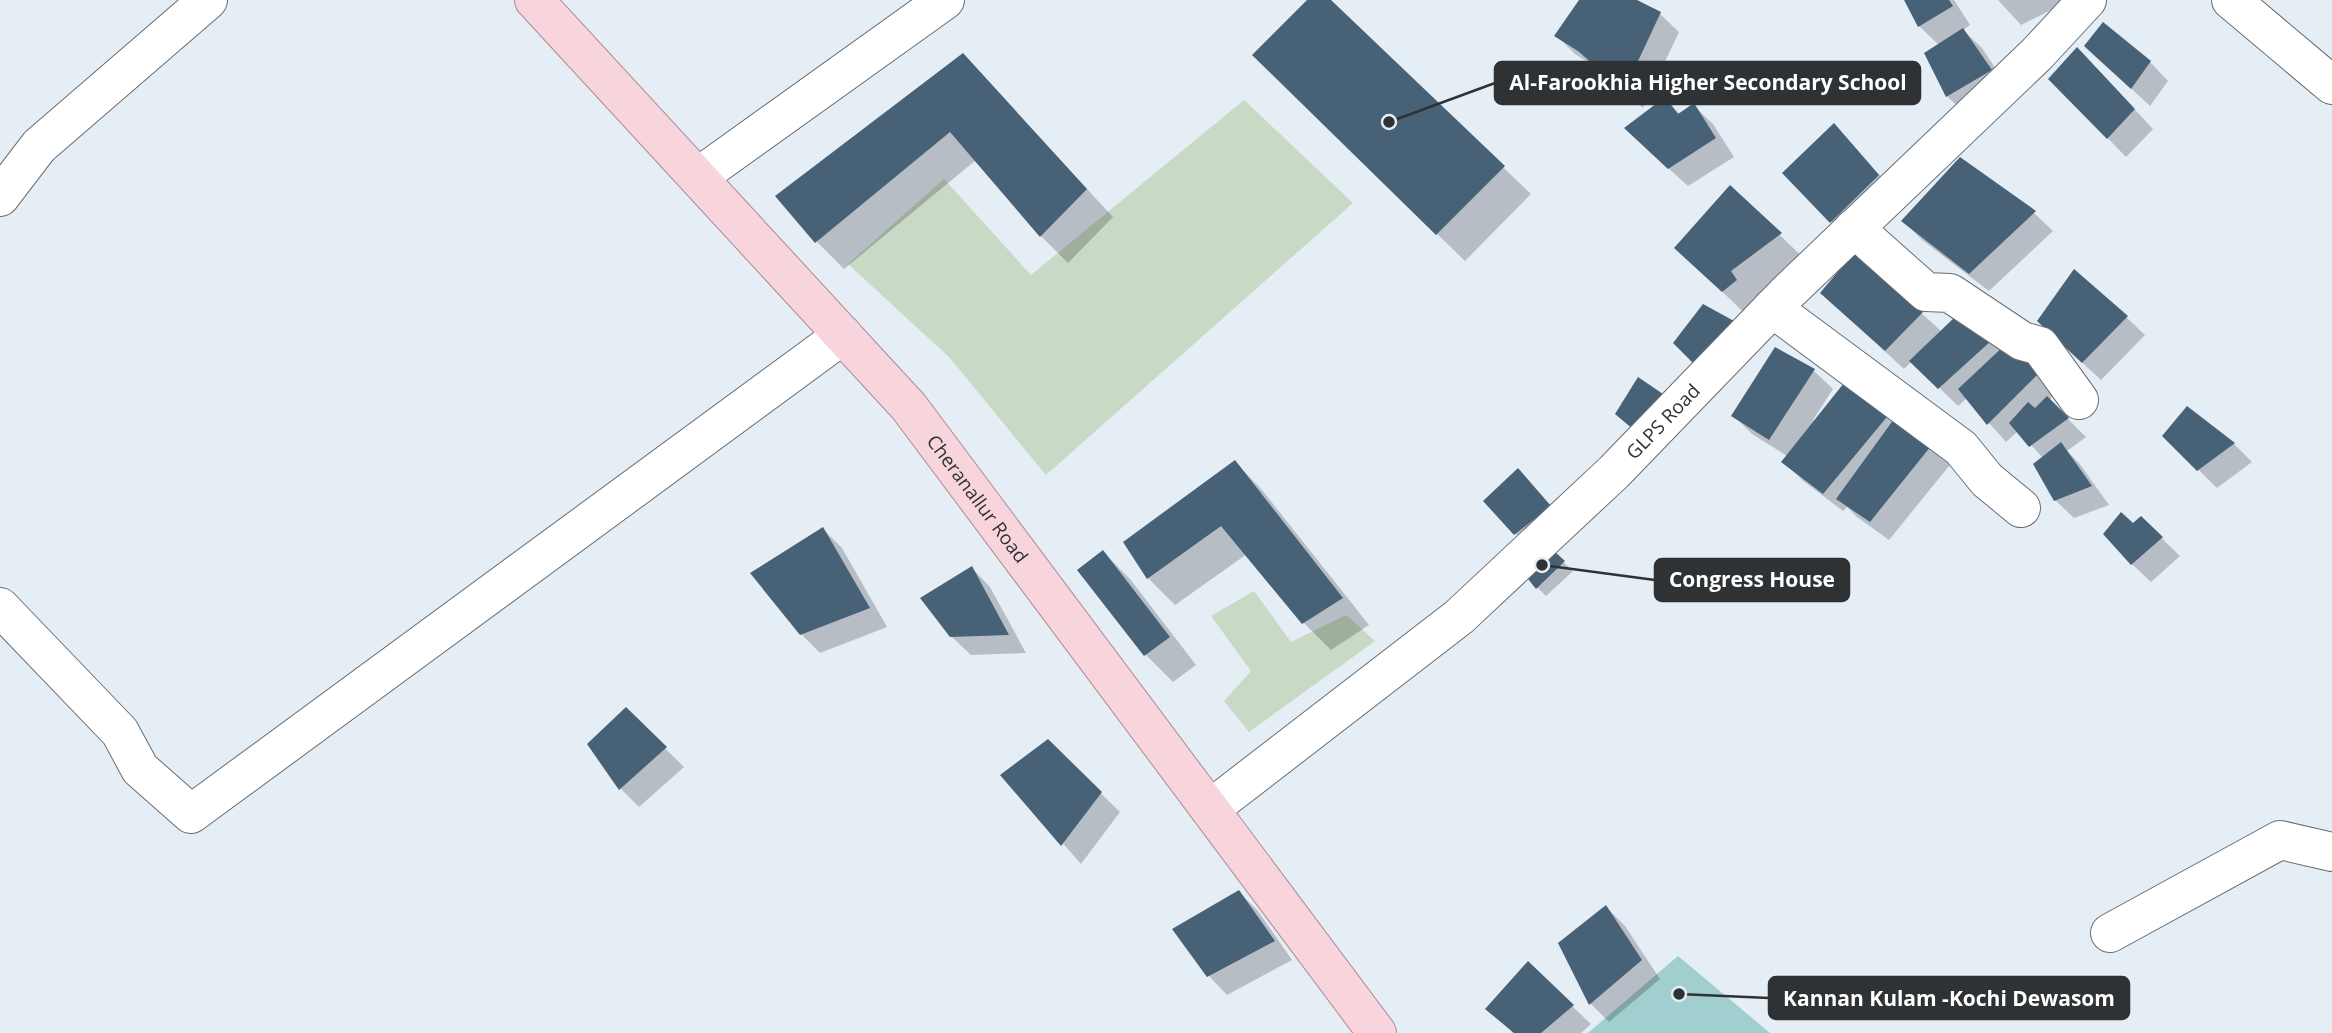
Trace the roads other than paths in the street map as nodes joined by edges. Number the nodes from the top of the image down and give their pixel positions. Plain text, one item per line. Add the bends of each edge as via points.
1 (208, 0) edge
2 (534, 0) edge
3 (945, 0) edge
4 (2087, 0) edge
5 (2231, 0) edge
6 (2332, 85) edge
7 (698, 177) junction
8 (0, 197) edge
9 (1854, 228) junction
10 (1772, 308) junction
11 (843, 335) junction
12 (2079, 400) dead end
13 (2021, 508) dead end
14 (0, 607) edge
15 (1210, 809) junction
16 (2332, 852) edge
17 (2110, 933) dead end
18 (1377, 1033) edge

1 - 8 street via 39,146
2 - 7 main road, Cheranallur Road
3 - 7 street
4 - 9 street, GLPS Road via 2037,54
5 - 6 street
7 - 11 main road, Cheranallur Road
9 - 10 street, GLPS Road
9 - 12 street via 1926,292 1950,293 2022,341 2040,346
10 - 13 street via 1961,448 1987,480
10 - 15 street, GLPS Road via 1614,472 1459,617
11 - 14 street via 191,814 140,769 120,732
11 - 15 main road, Cheranallur Road via 909,407
15 - 18 main road, Cheranallur Road
16 - 17 street via 2280,840

